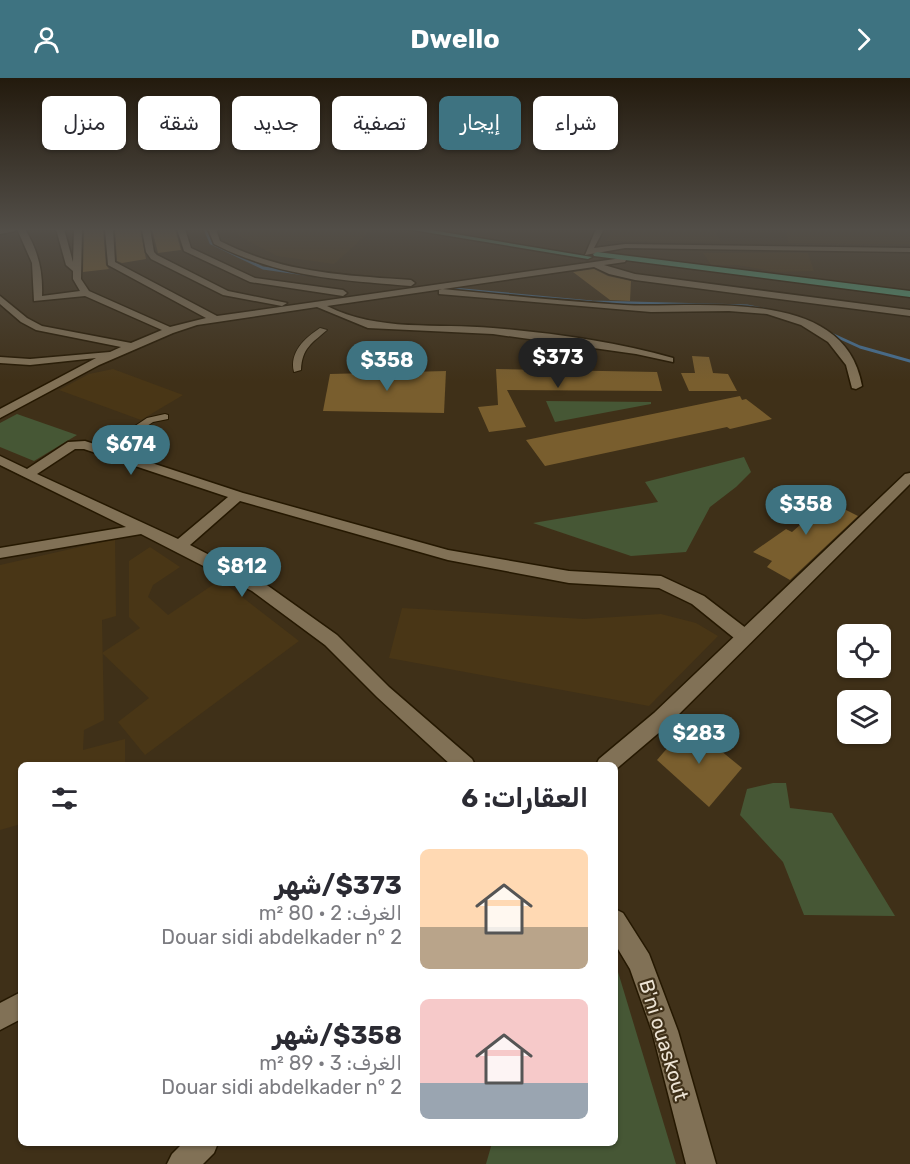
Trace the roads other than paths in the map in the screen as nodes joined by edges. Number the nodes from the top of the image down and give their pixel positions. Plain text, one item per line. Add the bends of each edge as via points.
1 (38, 280) edge
2 (77, 280) edge
3 (141, 280) edge
4 (199, 280) edge
5 (252, 280) edge
6 (360, 280) edge
7 (481, 280) edge
8 (655, 280) edge
9 (797, 280) edge
10 (475, 285) dead end
11 (431, 287) junction
12 (414, 289) junction
13 (86, 293) junction
14 (910, 294) edge
15 (365, 296) junction
16 (0, 299) edge
17 (318, 303) junction
18 (300, 305) junction
19 (910, 313) edge
20 (214, 318) junction
21 (820, 324) dead end
22 (169, 330) junction
23 (323, 330) dead end
24 (133, 346) junction
25 (116, 354) junction
26 (0, 360) edge
27 (669, 360) dead end
28 (297, 370) dead end
29 (856, 386) dead end
30 (0, 414) edge
31 (165, 417) dead end
32 (104, 450) junction
33 (0, 460) edge
34 (27, 475) junction
35 (910, 477) edge
36 (238, 496) junction
37 (141, 529) junction
38 (180, 546) junction
39 (0, 553) edge
40 (745, 637) junction
41 (462, 762) edge
42 (610, 762) edge
43 (618, 926) edge
44 (18, 1007) edge
45 (0, 1017) edge
46 (201, 1146) edge
47 (182, 1164) edge
48 (701, 1164) edge

1 - 13 street via 37,299
2 - 13 street
3 - 20 street
4 - 18 street via 232,295
5 - 15 street
6 - 11 street
7 - 11 street
8 - 19 street
9 - 14 main road
10 - 21 street via 487,290 586,300 754,305
11 - 12 street
12 - 15 street
12 - 29 street via 648,309 726,308 780,315 804,322 833,340 847,354
13 - 22 street
15 - 17 street
16 - 24 street via 39,328
17 - 18 street
17 - 27 street via 368,325 493,331 637,351
18 - 20 street
20 - 22 street
22 - 24 street
23 - 28 street via 303,342
24 - 25 street
25 - 26 street via 30,362
25 - 30 street
31 - 32 street via 150,420
32 - 34 street via 72,446
32 - 36 street
33 - 34 street
34 - 37 street
35 - 40 street
36 - 38 street
36 - 40 street via 448,555 570,577 661,582 698,600
37 - 38 street
37 - 39 street
38 - 41 street via 258,587 331,640
40 - 42 street via 662,719
43 - 48 street, B'ni ouaskout via 640,963 665,1030
44 - 45 street
46 - 47 street

